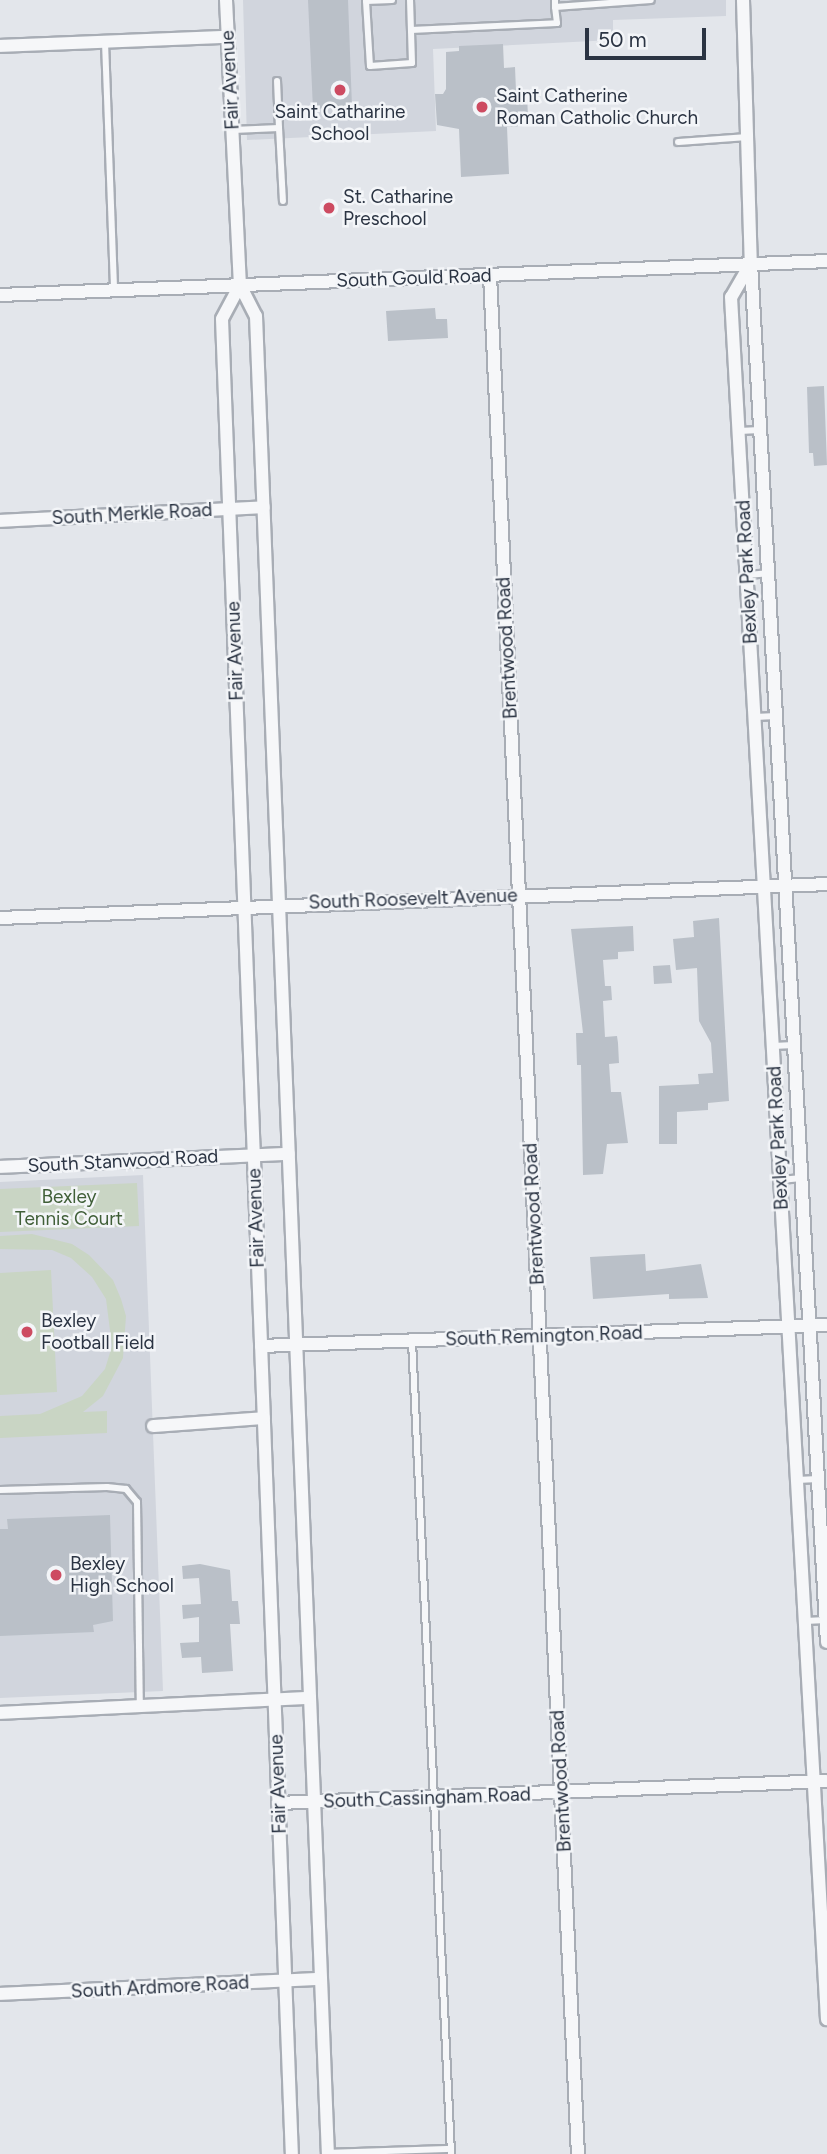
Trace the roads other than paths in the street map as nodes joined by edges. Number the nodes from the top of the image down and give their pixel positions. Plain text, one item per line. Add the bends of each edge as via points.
1 (226, 0) edge
2 (383, 0) edge
3 (393, 0) edge
4 (410, 0) edge
5 (651, 0) edge
6 (743, 0) edge
7 (555, 4) edge
8 (411, 30) junction
9 (228, 37) junction
10 (105, 42) junction
11 (0, 46) edge
12 (277, 81) dead end
13 (279, 128) junction
14 (233, 130) junction
15 (748, 136) junction
16 (678, 142) dead end
17 (283, 201) dead end
18 (827, 261) edge
19 (751, 264) junction
20 (490, 275) junction
21 (240, 285) junction
22 (114, 290) junction
23 (0, 295) edge
24 (760, 430) junction
25 (739, 431) junction
26 (264, 507) junction
27 (230, 509) junction
28 (0, 520) edge
29 (768, 573) junction
30 (747, 575) junction
31 (776, 716) junction
32 (755, 717) junction
33 (827, 884) edge
34 (785, 886) junction
35 (764, 887) junction
36 (519, 895) junction
37 (279, 904) junction
38 (244, 905) junction
39 (0, 918) edge
40 (794, 1045) junction
41 (773, 1046) junction
42 (289, 1154) junction
43 (254, 1155) junction
44 (0, 1167) edge
45 (802, 1178) junction
46 (780, 1180) junction
47 (827, 1325) edge
48 (810, 1326) junction
49 (789, 1327) junction
50 (540, 1337) junction
51 (412, 1340) junction
52 (296, 1345) junction
53 (261, 1346) junction
54 (264, 1418) junction
55 (153, 1426) dead end
56 (818, 1479) junction
57 (797, 1480) junction
58 (0, 1490) edge
59 (826, 1620) edge
60 (805, 1621) junction
61 (827, 1642) edge
62 (310, 1698) junction
63 (275, 1700) junction
64 (140, 1707) junction
65 (0, 1713) edge
66 (820, 1781) edge
67 (561, 1793) junction
68 (433, 1797) junction
69 (314, 1801) junction
70 (278, 1803) junction
71 (825, 1940) edge
72 (321, 1979) junction
73 (285, 1981) junction
74 (0, 1994) edge
75 (827, 2019) edge
76 (451, 2152) edge
77 (292, 2154) edge
78 (328, 2154) edge
79 (578, 2154) edge

1 - 9 street, Fair Avenue
2 - 3 lane
2 - 8 lane via 366,1 370,66 412,64
4 - 8 lane
5 - 7 lane
6 - 15 street, Bexley Park Road
7 - 8 lane via 557,23
9 - 10 street
9 - 14 street, Fair Avenue
10 - 11 street
10 - 22 lane
12 - 13 lane
13 - 14 lane
13 - 17 lane
14 - 21 street, Fair Avenue
15 - 16 lane
15 - 19 street, Bexley Park Road
18 - 19 street, South Gould Road
19 - 20 street, South Gould Road
19 - 24 street, Bexley Park Road
19 - 25 street, Bexley Park Road via 731,297
20 - 21 street, South Gould Road
20 - 36 street, Brentwood Road
21 - 22 street, South Gould Road
21 - 26 street, Fair Avenue via 256,316
21 - 27 street, Fair Avenue via 222,320
22 - 23 street, South Gould Road
24 - 25 lane
24 - 29 street, Bexley Park Road
25 - 30 street, Bexley Park Road
26 - 27 street, South Merkle Road
26 - 37 street, Fair Avenue
27 - 28 street, South Merkle Road
27 - 38 street, Fair Avenue
29 - 30 lane
29 - 31 street, Bexley Park Road
30 - 32 street, Bexley Park Road
31 - 32 lane
31 - 34 street, Bexley Park Road
32 - 35 street, Bexley Park Road
33 - 34 street, South Roosevelt Avenue
34 - 35 street, South Roosevelt Avenue
34 - 40 street, Bexley Park Road
35 - 36 street, South Roosevelt Avenue
35 - 41 street, Bexley Park Road
36 - 37 street, South Roosevelt Avenue
36 - 50 street, Brentwood Road
37 - 38 street, South Roosevelt Avenue
37 - 42 street, Fair Avenue
38 - 39 street, South Roosevelt Avenue
38 - 43 street, Fair Avenue
40 - 41 lane
40 - 45 street, Bexley Park Road
41 - 46 street, Bexley Park Road
42 - 43 street, South Stanwood Road
42 - 52 street, Fair Avenue
43 - 44 street, South Stanwood Road
43 - 53 street, Fair Avenue
45 - 46 lane
45 - 48 street, Bexley Park Road
46 - 49 street, Bexley Park Road
47 - 48 street, South Remington Road
48 - 49 street, South Remington Road
48 - 56 street, Bexley Park Road
49 - 50 street, South Remington Road
49 - 57 street, Bexley Park Road
50 - 51 street, South Remington Road
50 - 67 street, Brentwood Road
51 - 52 street, South Remington Road
51 - 68 lane
52 - 53 street, South Remington Road
52 - 62 street, Fair Avenue
53 - 54 street, Fair Avenue
54 - 55 street
54 - 63 street, Fair Avenue
56 - 57 lane
56 - 59 street, Bexley Park Road
57 - 60 street, Bexley Park Road
58 - 64 lane via 107,1487 126,1489 137,1502
59 - 60 lane
59 - 61 street, Bexley Park Road
60 - 66 street, Bexley Park Road
62 - 63 street
62 - 69 street, Fair Avenue
63 - 64 street
63 - 70 street, Fair Avenue
64 - 65 street
66 - 67 street, South Cassingham Road
66 - 71 street, Bexley Park Road
67 - 68 street, South Cassingham Road
67 - 79 street, Brentwood Road
68 - 69 street, South Cassingham Road
68 - 76 lane
69 - 70 street, South Cassingham Road
69 - 72 street, Fair Avenue
70 - 73 street, Fair Avenue
71 - 75 street, Bexley Park Road
72 - 73 street, South Ardmore Road
72 - 78 street, Fair Avenue
73 - 74 street, South Ardmore Road
73 - 77 street, Fair Avenue
76 - 78 lane

